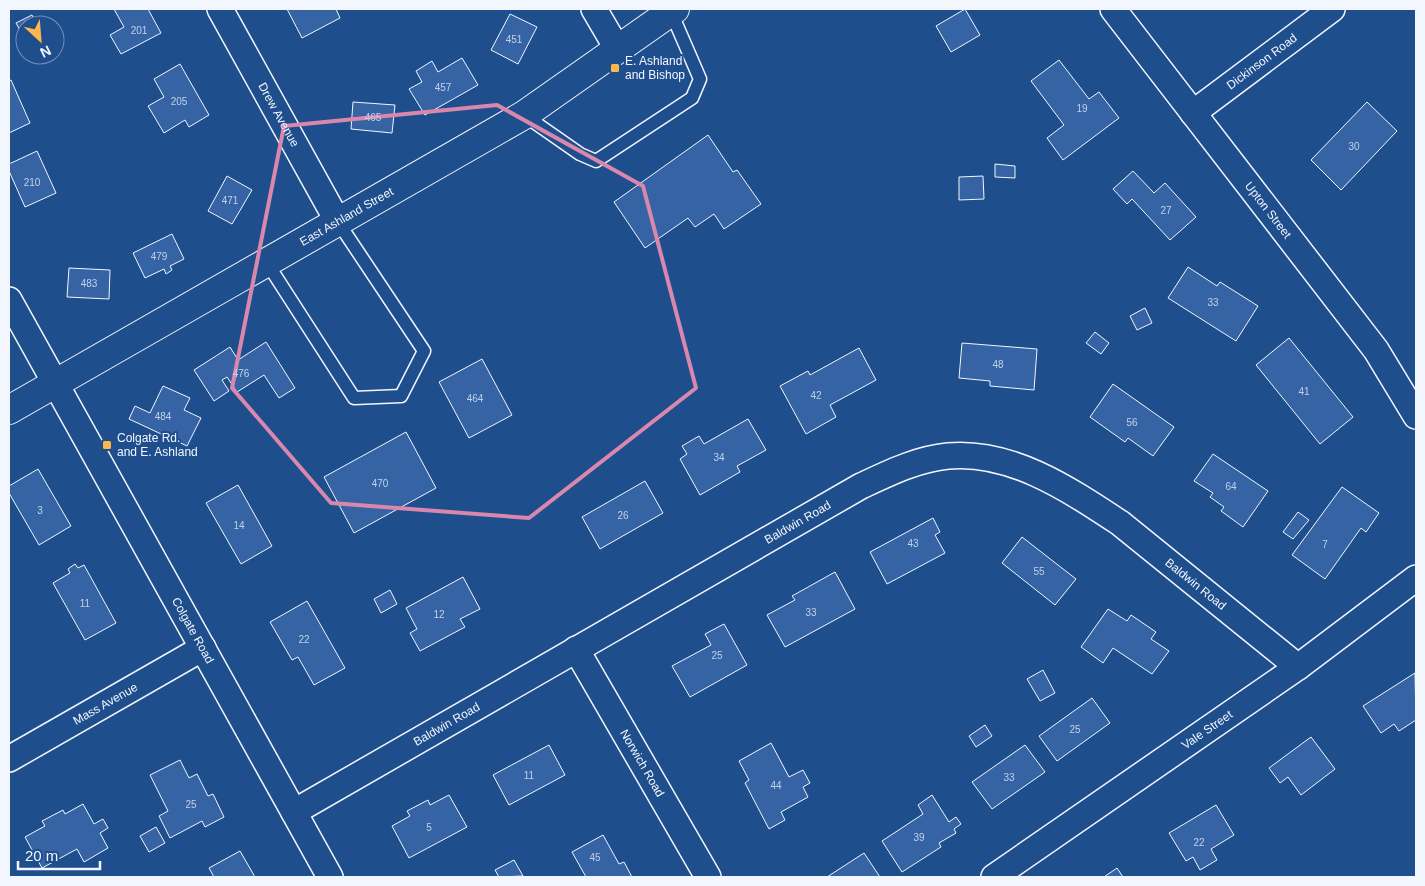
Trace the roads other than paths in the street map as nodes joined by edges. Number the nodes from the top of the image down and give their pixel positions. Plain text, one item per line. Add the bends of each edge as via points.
1 (220, 9) edge
2 (594, 9) edge
3 (1113, 9) edge
4 (1332, 9) edge
5 (673, 10) edge
6 (618, 50) junction
7 (1193, 113) junction
8 (524, 115) junction
9 (338, 222) junction
10 (267, 263) junction
11 (9, 300) edge
12 (55, 384) junction
13 (9, 410) edge
14 (1416, 416) edge
15 (1416, 578) edge
16 (203, 648) junction
17 (576, 649) junction
18 (1298, 667) junction
19 (9, 759) edge
20 (294, 812) junction
21 (330, 877) edge
22 (708, 877) edge
23 (994, 877) edge

1 - 9 street, Drew Avenue
2 - 6 street
3 - 7 street, Upton Street
4 - 7 street, Dickinson Road
5 - 6 main road, East Ashland Street
5 - 8 lane via 700,80 692,98 596,161 580,154
6 - 8 main road, East Ashland Street
7 - 14 street, Upton Street via 1376,350
8 - 9 main road, East Ashland Street
9 - 10 main road, East Ashland Street
9 - 10 lane via 424,351 401,396 354,398
10 - 12 main road, East Ashland Street
11 - 12 street, Colgate Road
12 - 13 main road, East Ashland Street
12 - 16 street, Colgate Road
15 - 18 street, Vale Street
16 - 19 street, Mass Avenue
16 - 20 street, Colgate Road
17 - 18 street, Baldwin Road via 861,486 920,461 949,456 1014,465 1083,499 1120,523
17 - 20 street, Baldwin Road
17 - 22 street, Norwich Road
18 - 23 street, Vale Street
20 - 21 street, Colgate Road

